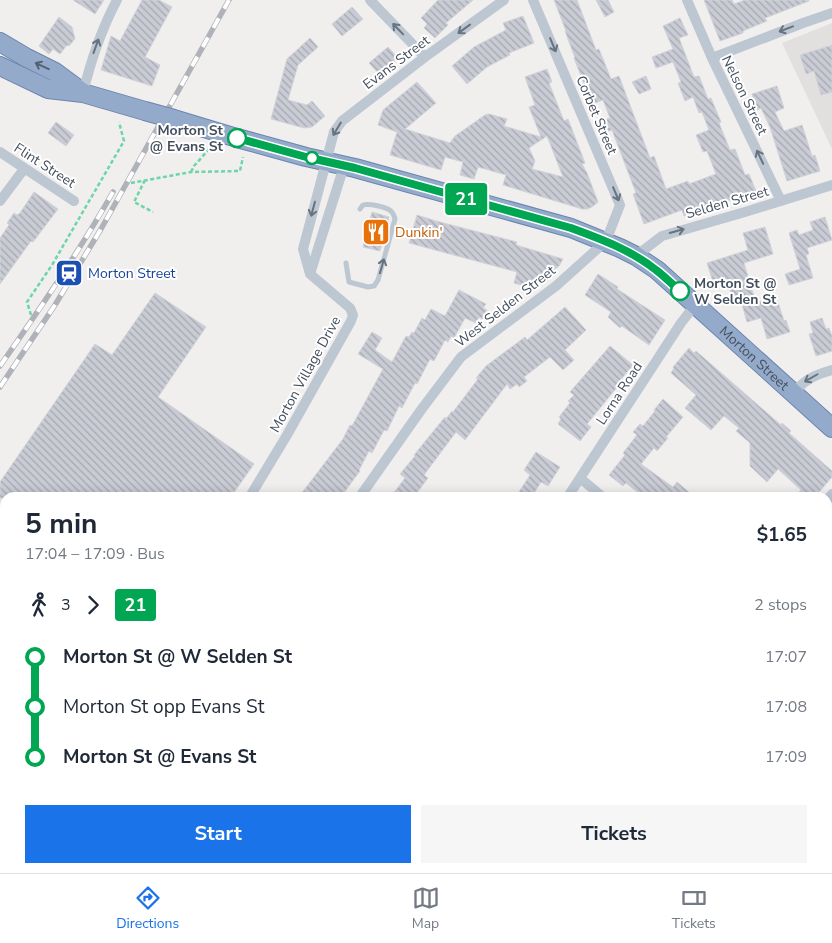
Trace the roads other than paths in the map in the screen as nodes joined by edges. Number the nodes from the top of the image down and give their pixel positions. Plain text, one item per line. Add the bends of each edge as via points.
1 (117, 0) edge
2 (370, 0) edge
3 (504, 0) edge
4 (533, 0) edge
5 (687, 0) edge
6 (832, 13) edge
7 (0, 42) edge
8 (425, 57) junction
9 (712, 58) junction
10 (0, 66) edge
11 (83, 92) junction
12 (0, 152) edge
13 (326, 162) junction
14 (344, 166) junction
15 (24, 169) junction
16 (832, 185) edge
17 (0, 201) edge
18 (74, 201) dead end
19 (781, 201) junction
20 (360, 209) dead end
21 (606, 241) junction
22 (636, 256) junction
23 (346, 263) dead end
24 (310, 274) junction
25 (695, 305) junction
26 (832, 370) edge
27 (794, 392) junction
28 (832, 428) edge
29 (580, 478) junction
30 (252, 492) edge
31 (363, 492) edge
32 (571, 492) edge
33 (597, 492) edge

11 -> 1 street via 101,34
8 -> 2 street
3 -> 8 street, Evans Street
4 -> 21 street, Corbet Street via 620,205
5 - 9 street, Nelson Street
6 -> 9 street
11 -> 7 highway, Morton Street via 56,72
8 -> 13 street, Evans Street via 342,121 334,132
19 -> 9 street, Nelson Street
10 - 11 highway, Morton Street via 48,89
11 - 13 highway, Morton Street, bridge
12 - 15 street, Flint Street
13 - 14 highway, Morton Street
13 -> 24 street via 303,249
14 - 21 highway, Morton Street via 571,228
14 - 24 street
15 - 17 street
15 - 18 street, Flint Street
16 - 19 street, Selden Street
22 -> 19 street, Selden Street via 662,236
23 -> 20 lane via 349,282 374,286 395,219 389,210 368,203
21 - 22 highway, Morton Street
21 - 31 street, West Selden Street via 556,286 461,357
22 - 25 highway, Morton Street via 657,270
24 - 30 street, Morton Village Drive via 350,308 353,315
25 - 27 highway, Morton Street
25 - 29 street, Lorna Road
26 -> 27 street via 810,378
27 - 28 highway, Morton Street
29 - 32 street, Lorna Road
29 - 33 street

